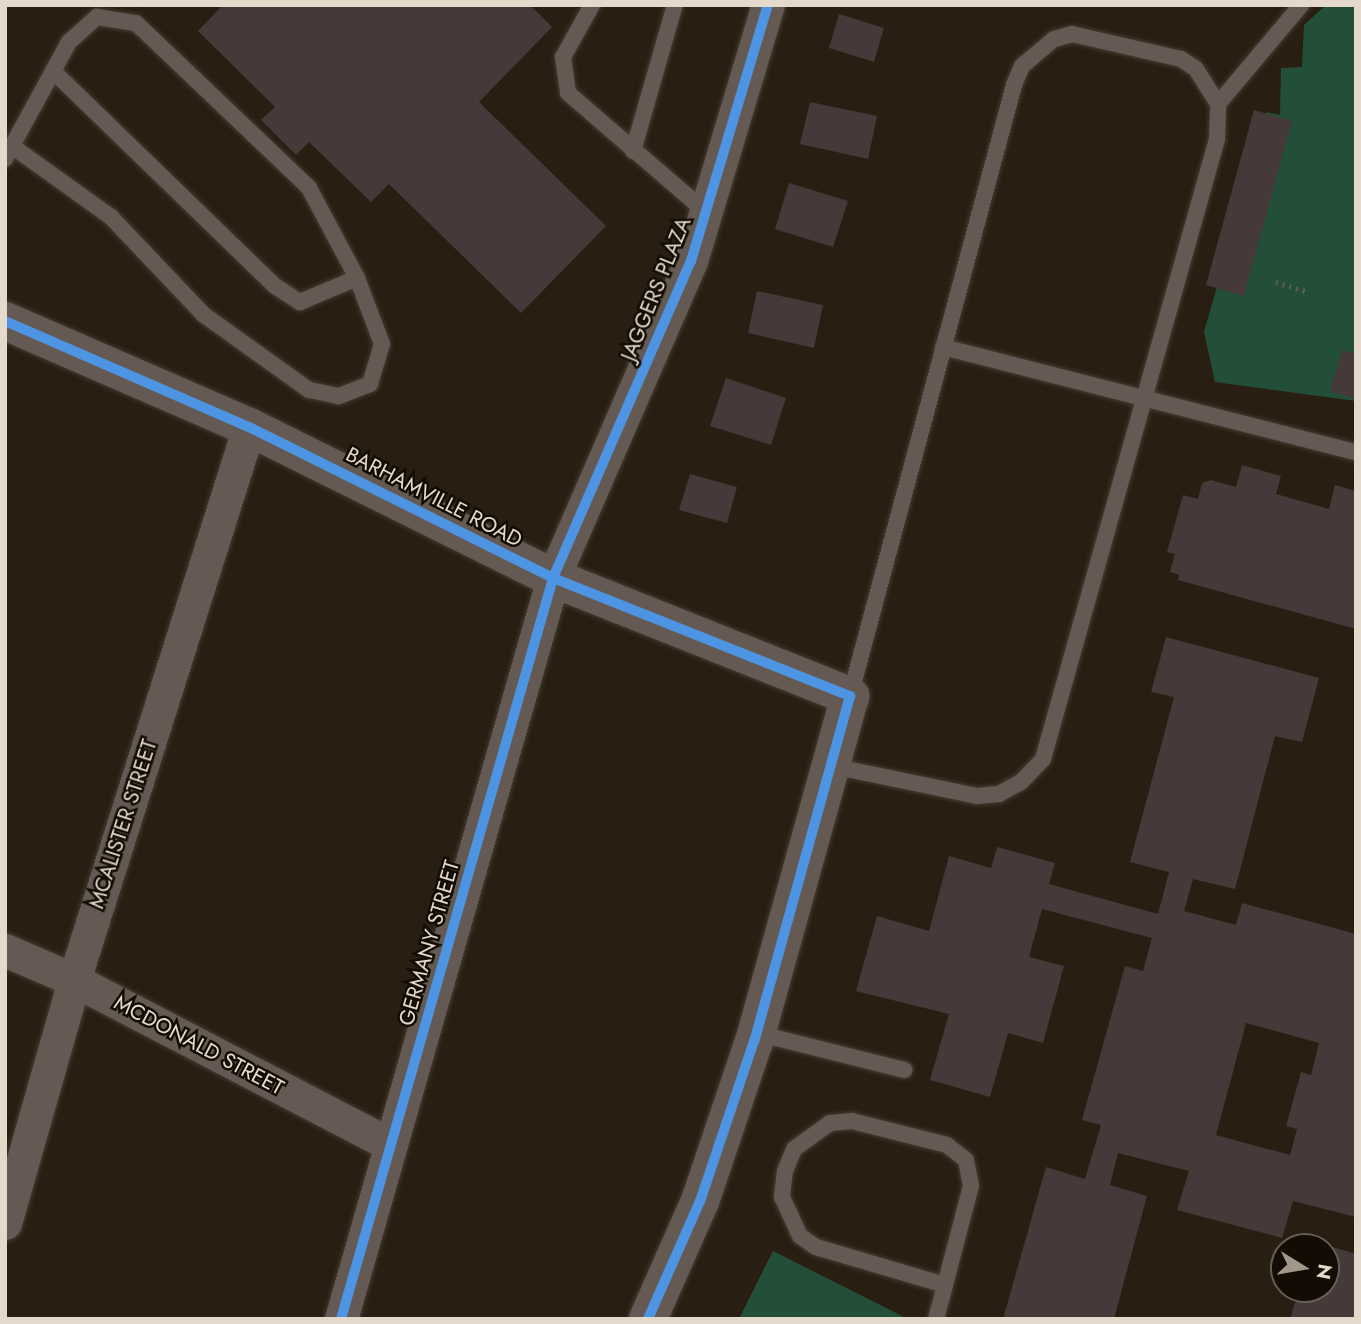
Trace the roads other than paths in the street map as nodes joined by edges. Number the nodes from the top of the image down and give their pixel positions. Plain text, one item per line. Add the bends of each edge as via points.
1 (592, 5) edge
2 (675, 5) edge
3 (768, 5) edge
4 (1301, 5) edge
5 (53, 71) junction
6 (1218, 104) junction
7 (633, 151) junction
8 (8, 153) edge
9 (708, 214) junction
10 (357, 278) junction
11 (5, 321) edge
12 (943, 347) junction
13 (1144, 400) junction
14 (249, 427) junction
15 (1356, 452) edge
16 (553, 578) junction
17 (850, 696) junction
18 (832, 766) junction
19 (5, 950) edge
20 (74, 980) junction
21 (756, 1032) junction
22 (904, 1070) dead end
23 (391, 1145) junction
24 (5, 1223) edge
25 (945, 1285) junction
26 (341, 1319) edge
27 (648, 1319) edge
28 (936, 1319) edge

1 - 7 lane via 563,57 568,93
2 - 7 lane
3 - 9 street, JAGGERS PLAZA
4 - 6 lane
5 - 8 lane
5 - 10 lane via 275,286 300,302
5 - 10 lane via 69,42 97,17 136,23 309,188
6 - 12 lane via 1196,69 1155,52 1072,34 1034,54 1014,85
6 - 13 lane via 1217,139
7 - 9 lane
8 - 10 lane via 111,217 203,314 309,390 338,396 370,384 382,344
9 - 16 street, JAGGERS PLAZA
11 - 14 street, BARHAMVILLE ROAD
12 - 13 lane
12 - 17 lane
13 - 15 lane
13 - 18 lane via 1052,733 1043,759 1032,773 999,794 977,796
14 - 16 street, BARHAMVILLE ROAD
14 - 20 street, MCALISTER STREET
16 - 17 street, BARHAMVILLE ROAD
16 - 23 street, GERMANY STREET
17 - 18 street
18 - 21 street
19 - 20 street, MCDONALD STREET
20 - 23 street, MCDONALD STREET
20 - 24 street, MCALISTER STREET
21 - 22 lane
21 - 27 street via 700,1202
23 - 26 street, GERMANY STREET
25 - 25 lane via 971,1186 972,1170 958,1152 947,1145 852,1121 830,1123 794,1149 782,1197 800,1236 816,1247
25 - 28 lane

